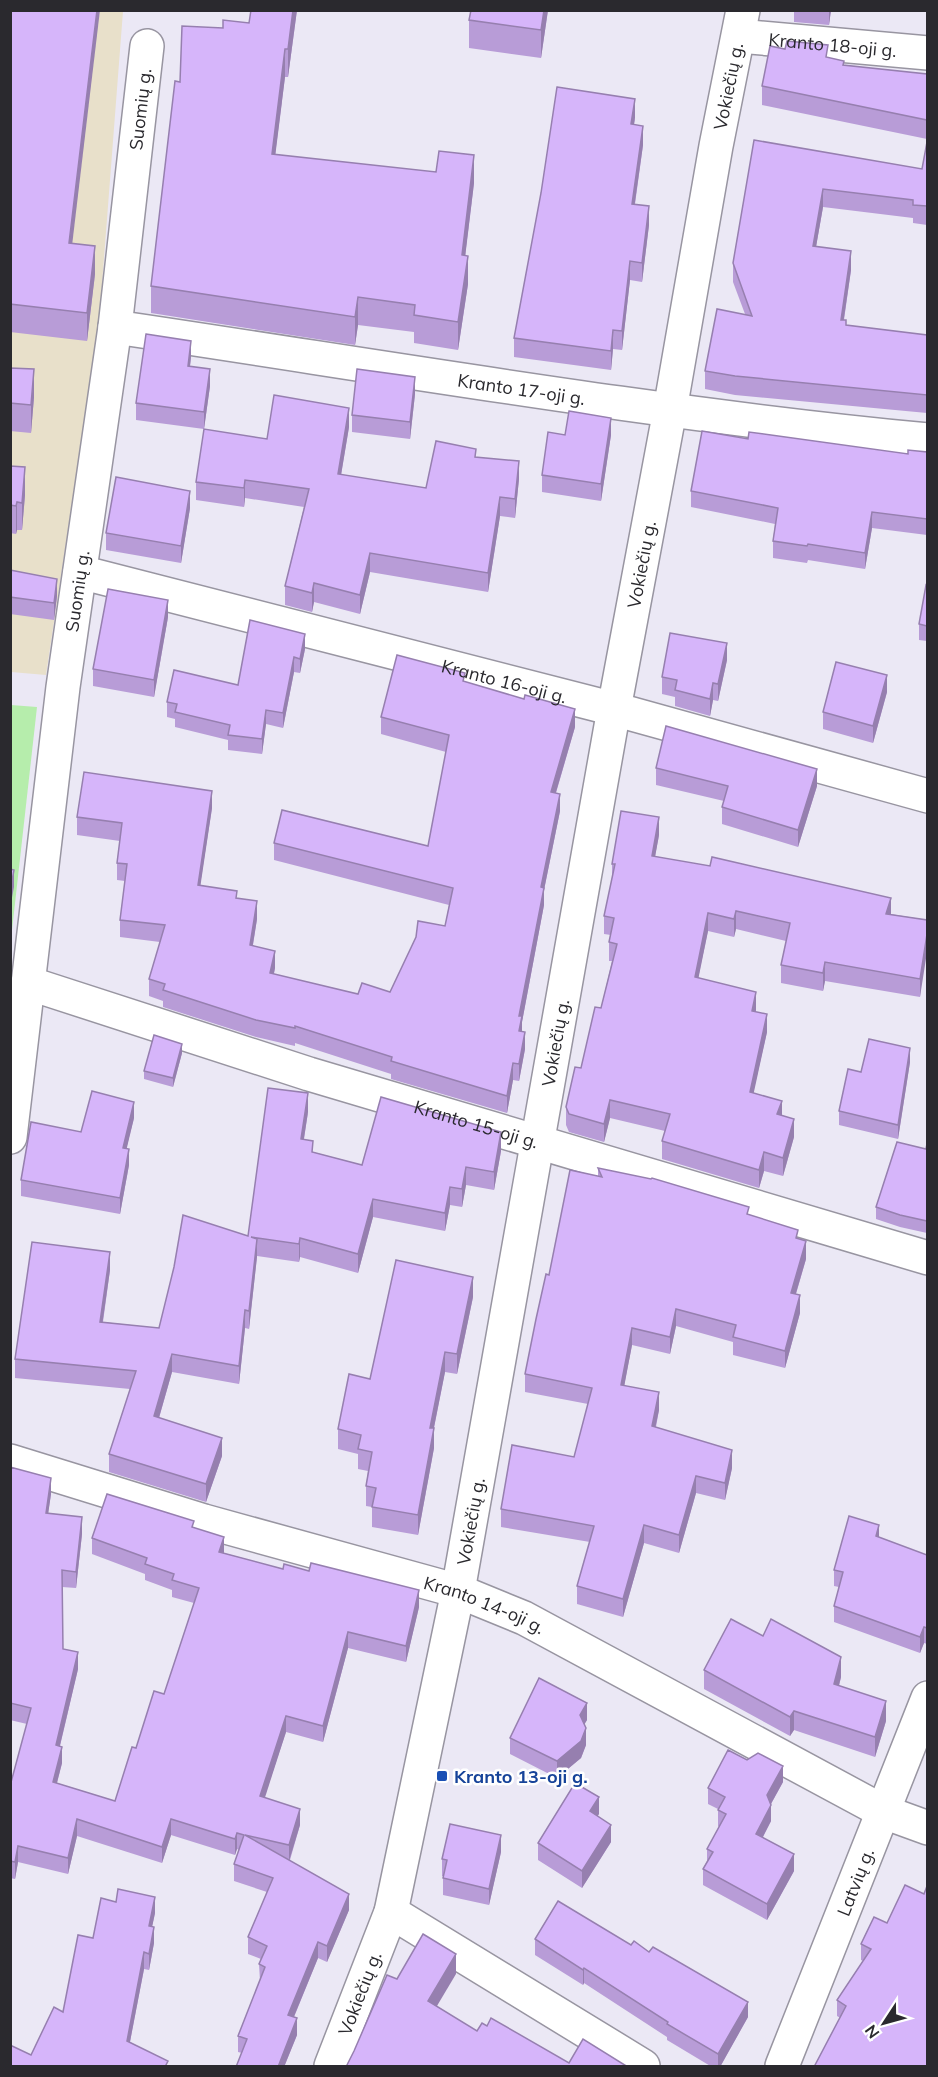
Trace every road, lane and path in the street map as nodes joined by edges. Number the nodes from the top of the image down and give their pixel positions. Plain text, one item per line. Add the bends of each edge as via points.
1 (741, 23) edge
2 (147, 46) dead end
3 (927, 53) edge
4 (115, 327) junction
5 (670, 410) junction
6 (927, 440) edge
7 (80, 572) junction
8 (614, 709) junction
9 (927, 796) edge
10 (28, 982) junction
11 (10, 1137) edge
12 (537, 1143) junction
13 (927, 1258) edge
14 (10, 1461) edge
15 (458, 1591) junction
16 (927, 1698) edge
17 (884, 1812) junction
18 (927, 1828) edge
19 (391, 1912) junction
20 (331, 2067) edge
21 (643, 2067) edge
22 (782, 2067) edge

1 - 3 street, Kranto 18-oji g.
1 - 5 street, Vokiečių g.
2 - 4 street, Suomių g.
4 - 5 street, Kranto 17-oji g.
4 - 7 street, Suomių g.
5 - 6 street, Kranto 17-oji g.
5 - 8 street, Vokiečių g.
7 - 8 street, Kranto 16-oji g.
7 - 10 street, Suomių g.
8 - 9 street, Kranto 16-oji g.
8 - 12 street, Vokiečių g.
10 - 11 street, Suomių g.
10 - 12 street, Kranto 15-oji g.
12 - 13 street, Kranto 15-oji g.
12 - 15 street, Vokiečių g.
14 - 15 street, Kranto 14-oji g. via 204,1521
15 - 17 street, Kranto 14-oji g. via 524,1618
15 - 19 street, Vokiečių g.
16 - 17 street, Latvių g.
17 - 18 street, Kranto 14-oji g.
17 - 22 street, Latvių g.
19 - 20 street, Vokiečių g.
19 - 21 street

